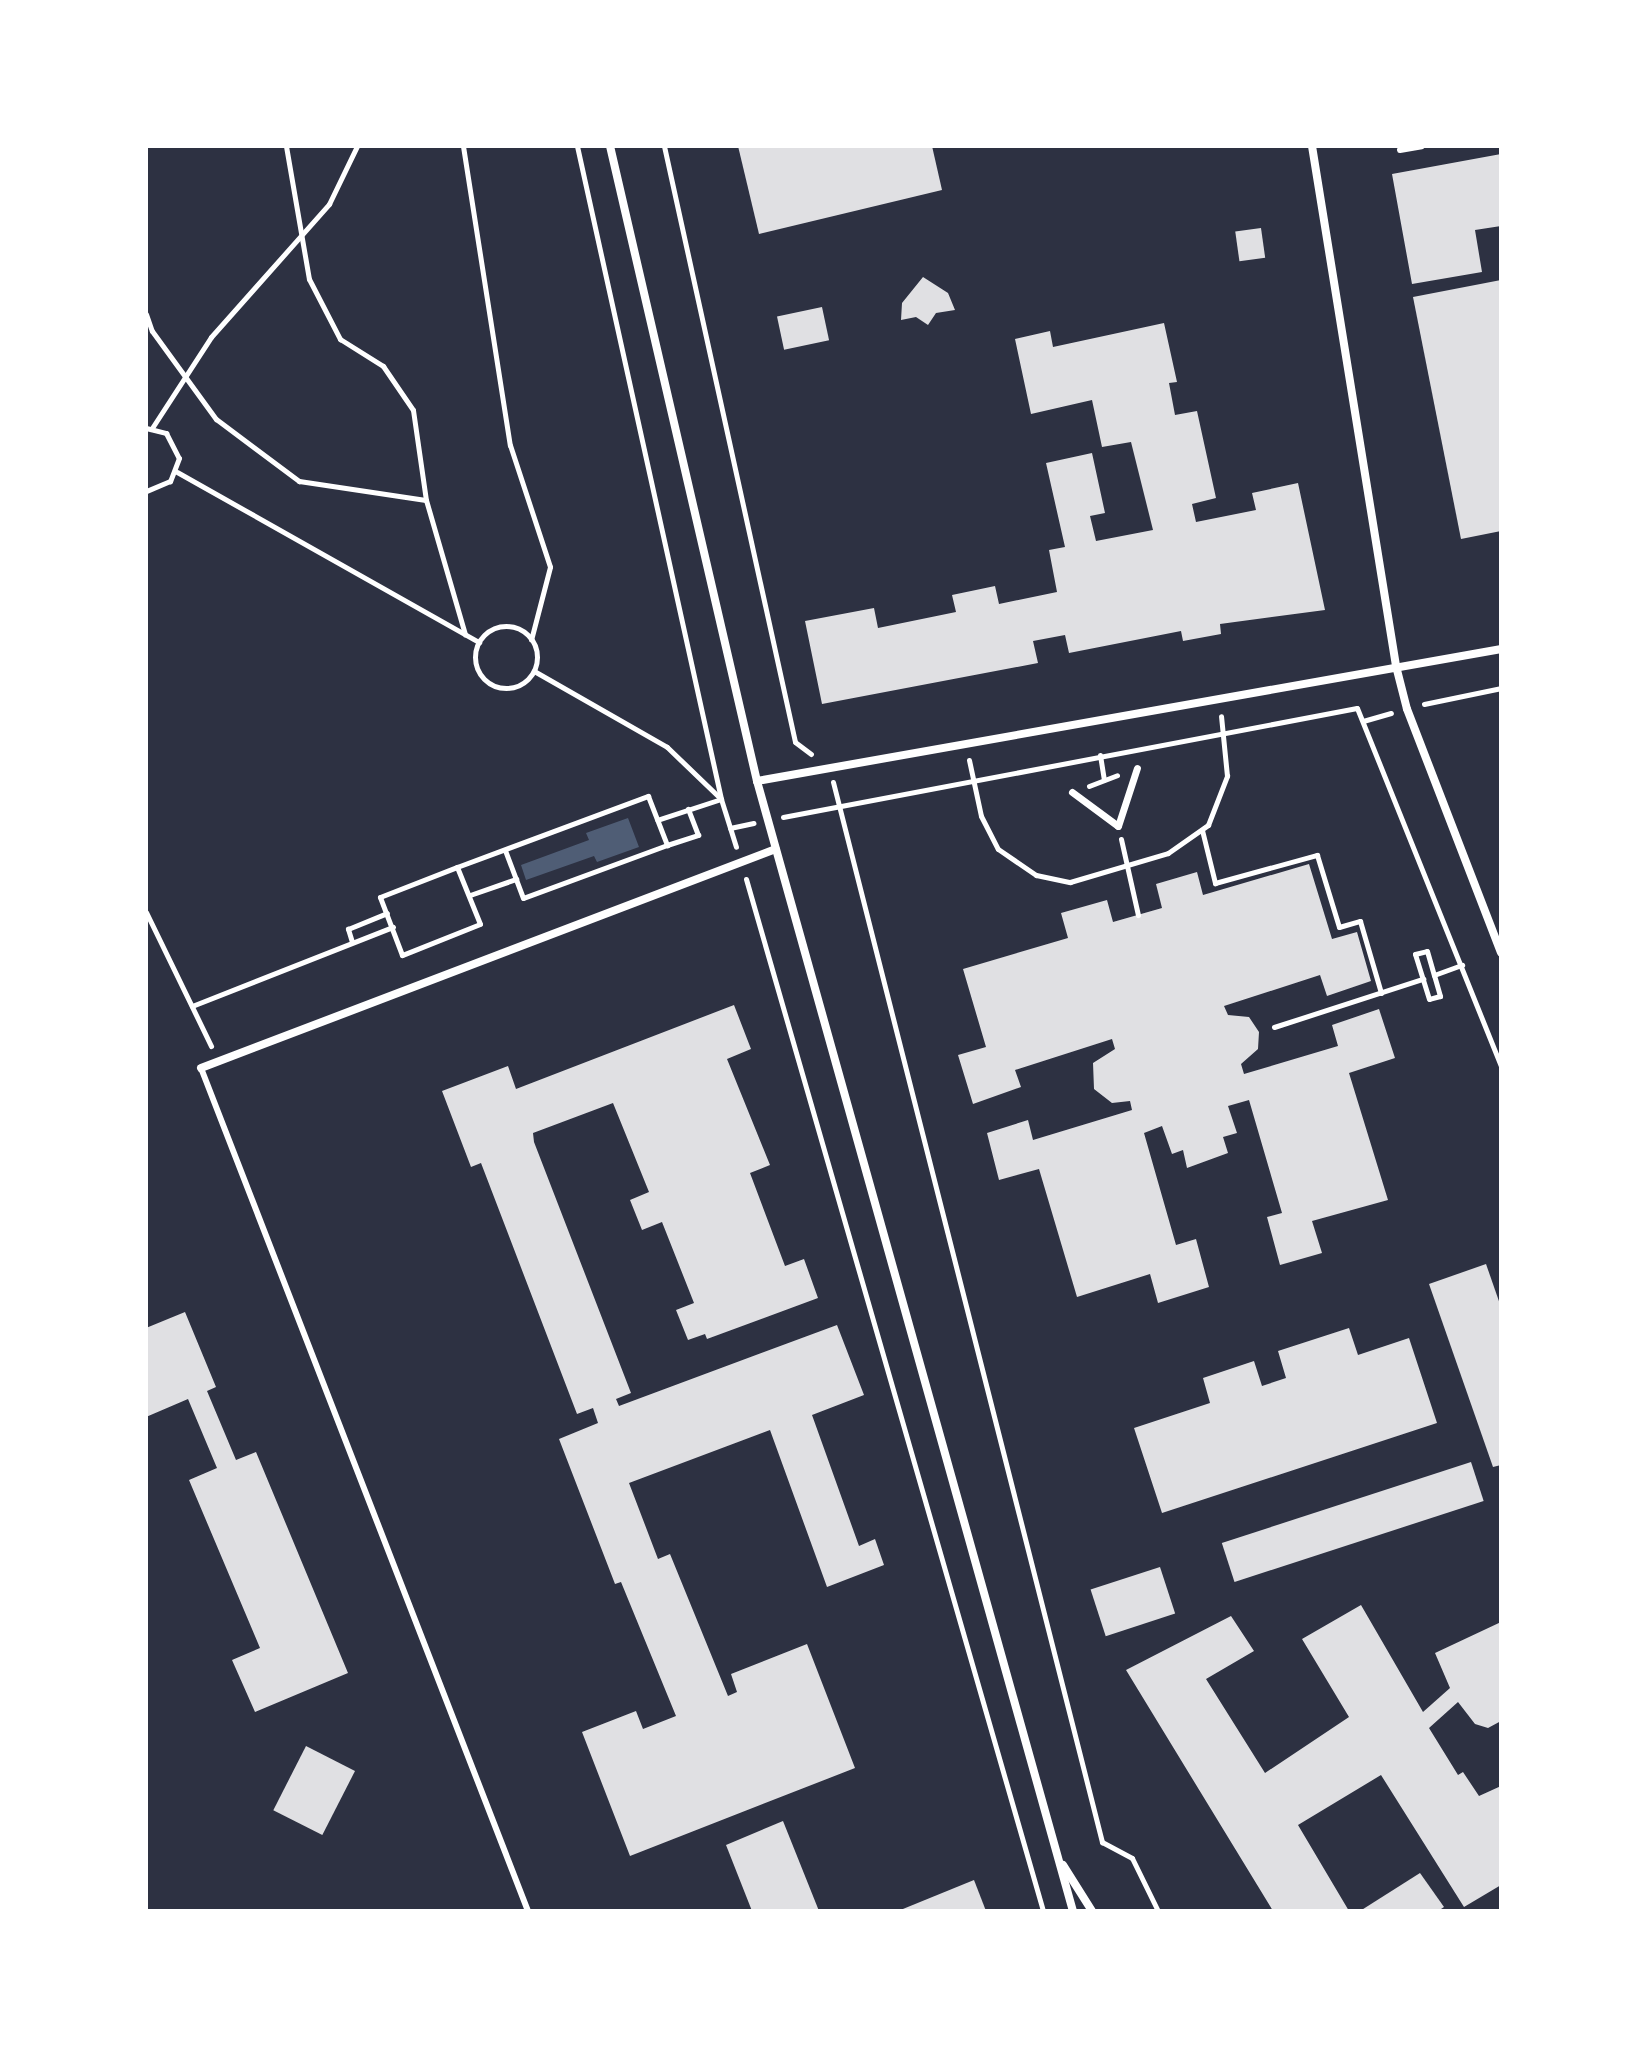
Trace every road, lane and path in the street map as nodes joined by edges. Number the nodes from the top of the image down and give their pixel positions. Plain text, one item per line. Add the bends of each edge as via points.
1 (286, 146) edge
2 (357, 146) edge
3 (463, 146) edge
4 (577, 146) edge
5 (610, 146) edge
6 (664, 146) edge
7 (1312, 146) edge
8 (1422, 146) edge
9 (1400, 150) dead end
10 (302, 235) junction
11 (146, 314) edge
12 (185, 377) junction
13 (149, 428) edge
14 (177, 472) junction
15 (146, 491) edge
16 (426, 500) junction
17 (465, 634) junction
18 (531, 640) junction
19 (479, 642) junction
20 (1501, 649) edge
21 (1396, 666) junction
22 (534, 671) junction
23 (1501, 688) edge
24 (1407, 709) junction
25 (1363, 721) junction
26 (1100, 755) junction
27 (830, 768) junction
28 (1137, 768) dead end
29 (1104, 780) dead end
30 (757, 781) junction
31 (1072, 792) dead end
32 (721, 799) junction
33 (839, 805) junction
34 (688, 809) junction
35 (657, 820) junction
36 (768, 820) junction
37 (1118, 826) junction
38 (730, 828) junction
39 (1202, 830) dead end
40 (667, 845) junction
41 (776, 849) junction
42 (505, 850) junction
43 (741, 863) junction
44 (457, 867) junction
45 (516, 879) junction
46 (470, 895) junction
47 (146, 912) edge
48 (387, 913) junction
49 (1138, 915) dead end
50 (393, 927) junction
51 (352, 942) junction
52 (1501, 953) edge
53 (1462, 965) junction
54 (1434, 975) junction
55 (1423, 979) junction
56 (1381, 993) junction
57 (192, 1006) junction
58 (1274, 1027) dead end
59 (218, 1061) junction
60 (1501, 1066) edge
61 (201, 1068) joint
62 (1058, 1858) junction
63 (528, 1911) edge
64 (1043, 1911) edge
65 (1073, 1911) edge
66 (1092, 1911) edge
67 (1158, 1911) edge

1 - 10 path
2 - 10 path via 329,204
3 - 18 path via 510,445 550,567
4 - 32 path
5 - 30 street
6 - 27 path via 795,742
7 - 21 street
8 - 9 lane
10 - 12 path via 211,337
10 - 16 path via 309,279 340,339 383,366 413,410
11 - 12 path
12 - 13 path
12 - 16 path via 216,419 299,481
13 - 14 path via 175,444
14 - 15 path via 161,488
14 - 17 path
16 - 17 path
17 - 19 path
18 - 19 path via 505,626
18 - 22 path
19 - 22 path via 476,665 491,684 515,686
20 - 21 street
21 - 24 street
21 - 27 street
22 - 32 path via 667,747
23 - 24 path
24 - 25 path
24 - 52 street
25 - 26 path via 1357,708
25 - 53 path
26 - 29 path
26 - 33 path
27 - 30 street
27 - 33 path
28 - 37 street
30 - 36 street
31 - 37 street
32 - 34 path
32 - 38 path
33 - 36 path
33 - 67 path via 1102,1842 1132,1858
34 - 35 path
34 - 40 path via 698,835
35 - 40 path
35 - 42 path via 648,796
36 - 38 path
36 - 41 street
37 - 49 path
38 - 43 path
39 - 56 path via 1215,883 1317,855 1339,927 1360,921
40 - 45 path via 523,898
41 - 43 street
41 - 62 street
42 - 44 path
42 - 45 path
43 - 59 street
43 - 64 path
44 - 46 path
44 - 48 path via 380,897
45 - 46 path
46 - 50 path via 480,924 402,955
47 - 57 path
48 - 50 path
48 - 51 path via 348,929
50 - 51 path
51 - 57 path
53 - 54 path
53 - 60 path
54 - 55 path via 1440,996 1429,999
54 - 55 path via 1427,951 1415,954
55 - 56 path
56 - 58 path
57 - 59 path
59 - 61 street
61 - 63 lane
62 - 65 street
62 - 66 street

